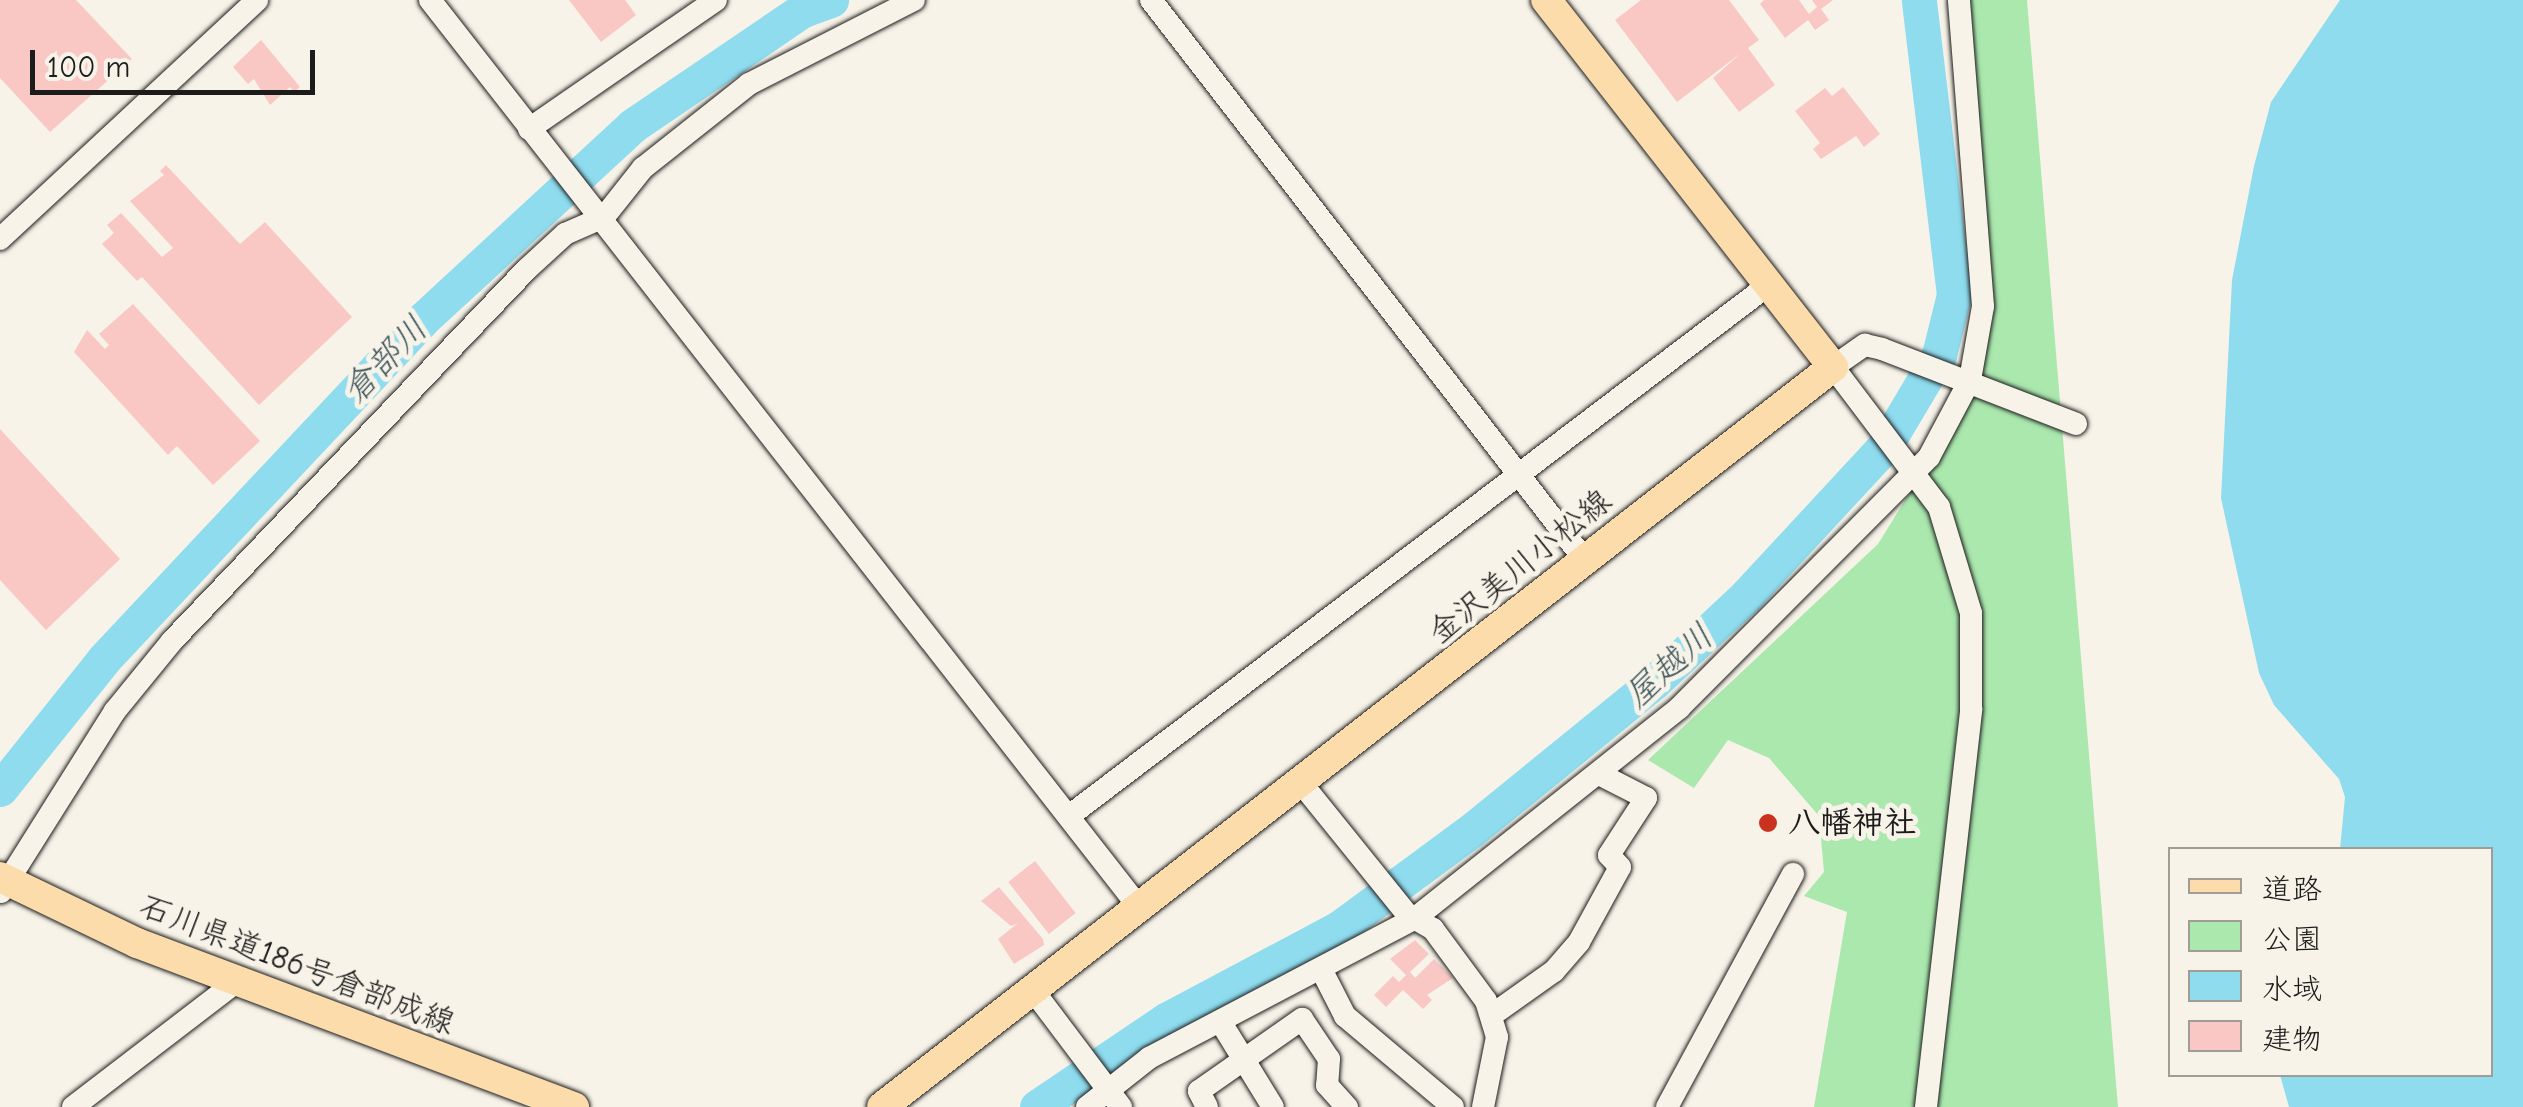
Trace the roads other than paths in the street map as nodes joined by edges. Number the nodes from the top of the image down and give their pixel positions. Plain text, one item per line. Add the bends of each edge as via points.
1 (258, 0) edge
2 (430, 0) edge
3 (716, 0) edge
4 (914, 0) edge
5 (1151, 0) edge
6 (1546, 0) edge
7 (1959, 0) edge
8 (532, 133) junction
9 (600, 211) junction
10 (0, 239) edge
11 (1771, 283) junction
12 (1833, 368) junction
13 (1965, 379) junction
14 (2076, 424) dead end
15 (1914, 467) junction
16 (1517, 472) junction
17 (1587, 563) junction
18 (1599, 774) junction
19 (1302, 784) junction
20 (1069, 816) junction
21 (1793, 874) dead end
22 (2, 883) edge
23 (1138, 907) junction
24 (1410, 917) junction
25 (1321, 969) junction
26 (240, 979) junction
27 (1032, 989) junction
28 (1492, 1015) junction
29 (1220, 1021) junction
30 (1244, 1059) junction
31 (1111, 1094) edge
32 (73, 1107) edge
33 (574, 1107) edge
34 (882, 1107) edge
35 (1087, 1107) edge
36 (1206, 1107) edge
37 (1273, 1107) edge
38 (1346, 1107) edge
39 (1452, 1107) edge
40 (1483, 1107) edge
41 (1667, 1107) edge
42 (1926, 1107) edge

1 - 10 street
2 - 8 street
3 - 8 street
4 - 9 street via 764,76 686,128
5 - 16 street
6 - 11 main road
7 - 13 street via 1983,306
8 - 9 street
9 - 20 street
9 - 22 street via 527,269 172,642 66,782
11 - 12 main road
11 - 16 street
12 - 13 street via 1865,345
12 - 15 street
12 - 17 main road, 金沢美川小松線
13 - 14 street
13 - 15 street
15 - 18 street via 1680,708
15 - 42 street via 1939,507 1971,613 1972,642
16 - 17 street
16 - 20 street
17 - 19 main road, 金沢美川小松線
18 - 24 street
18 - 28 street via 1646,798 1609,855 1620,867 1580,942 1554,971
19 - 23 main road, 金沢美川小松線
19 - 24 street
20 - 23 street
21 - 41 street
22 - 26 main road, 石川県道186号倉部成線 via 137,943
23 - 27 main road, 金沢美川小松線
24 - 25 street
24 - 28 street via 1433,929
25 - 29 street
25 - 39 street via 1346,1016
26 - 32 street
26 - 33 main road, 石川県道186号倉部成線
27 - 31 street
27 - 34 main road, 金沢美川小松線
28 - 40 street via 1495,1071
29 - 30 street
29 - 31 street via 1149,1058
30 - 36 street via 1199,1090
30 - 37 street
30 - 38 street via 1302,1020 1329,1059 1327,1085
31 - 35 street

